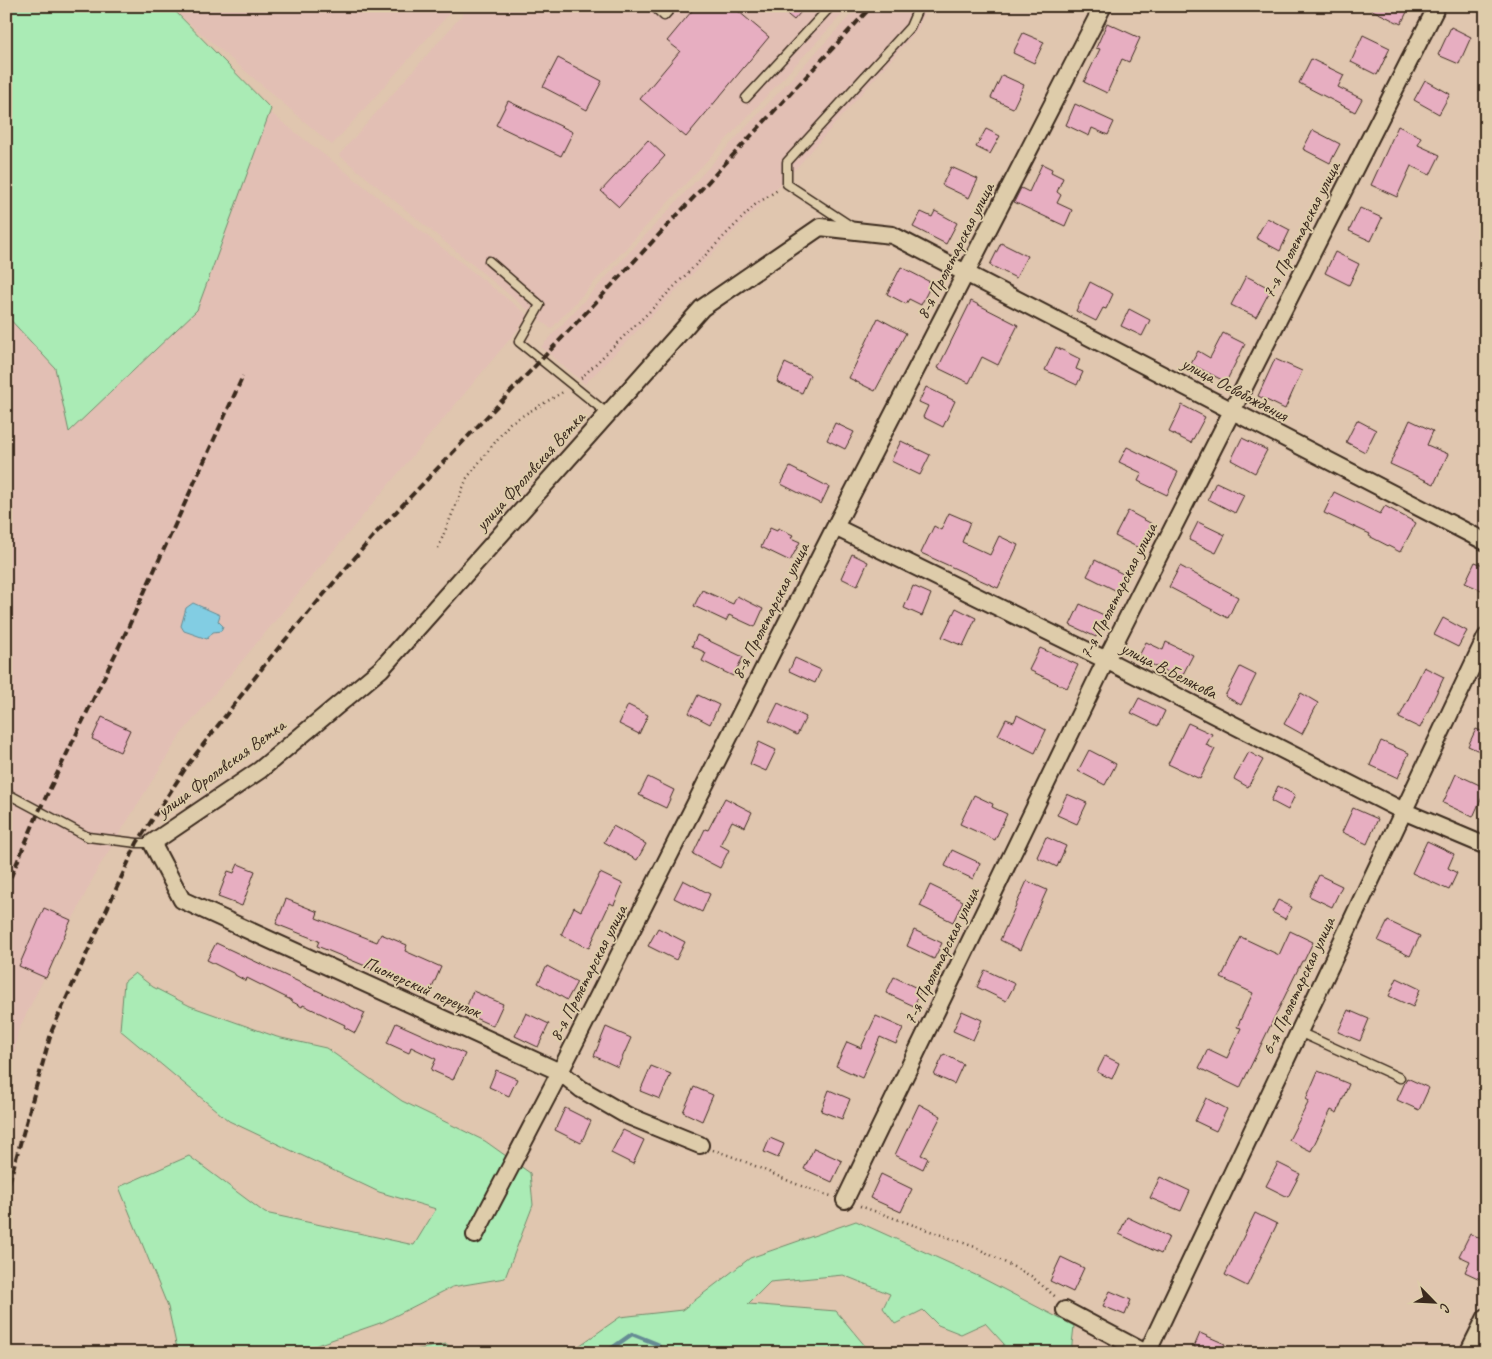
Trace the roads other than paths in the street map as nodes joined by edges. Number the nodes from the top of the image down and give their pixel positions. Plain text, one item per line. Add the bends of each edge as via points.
1 (653, 6) edge
2 (673, 6) edge
3 (831, 6) edge
4 (919, 6) edge
5 (1104, 6) edge
6 (1437, 6) edge
7 (746, 98) dead end
8 (860, 231) junction
9 (488, 261) dead end
10 (967, 272) junction
11 (1233, 411) junction
12 (608, 414) junction
13 (835, 527) junction
14 (1486, 542) edge
15 (1486, 637) edge
16 (1106, 660) junction
17 (6, 793) edge
18 (1403, 811) junction
19 (152, 843) junction
20 (1486, 846) edge
21 (1299, 1032) junction
22 (560, 1072) junction
23 (1400, 1078) dead end
24 (700, 1146) road end
25 (845, 1200) road end
26 (474, 1235) dead end
27 (1065, 1310) road end
28 (1486, 1317) edge
29 (1146, 1353) edge
30 (1468, 1353) edge

1 - 2 lane via 664,16
3 - 7 lane
4 - 8 lane via 910,27 787,162 787,184
5 - 10 street, 8-я Пролетарская улица
6 - 11 street, 7-я Пролетарская улица
8 - 10 street, улица Фроловская Ветка via 892,235
8 - 12 street, улица Фроловская Ветка via 820,227 702,308
9 - 12 lane via 540,305 519,342
10 - 11 street, улица Освобождения
10 - 13 street, 8-я Пролетарская улица
11 - 14 street, улица Освобождения
11 - 16 street, 7-я Пролетарская улица
12 - 19 street, улица Фроловская Ветка via 381,669 260,770
13 - 16 street, улица В.Белякова
13 - 22 street, 8-я Пролетарская улица
15 - 18 street, 6-я Пролетарская улица
16 - 18 street, улица В.Белякова
16 - 25 street, 7-я Пролетарская улица
17 - 19 lane via 88,837
18 - 20 street, улица В.Белякова
18 - 21 street, 6-я Пролетарская улица
19 - 22 street, Пионерский переулок via 182,900
21 - 23 lane
21 - 29 street, 6-я Пролетарская улица
22 - 24 street, Пионерский переулок via 626,1115
22 - 26 street, 8-я Пролетарская улица
27 - 29 street
28 - 30 street

